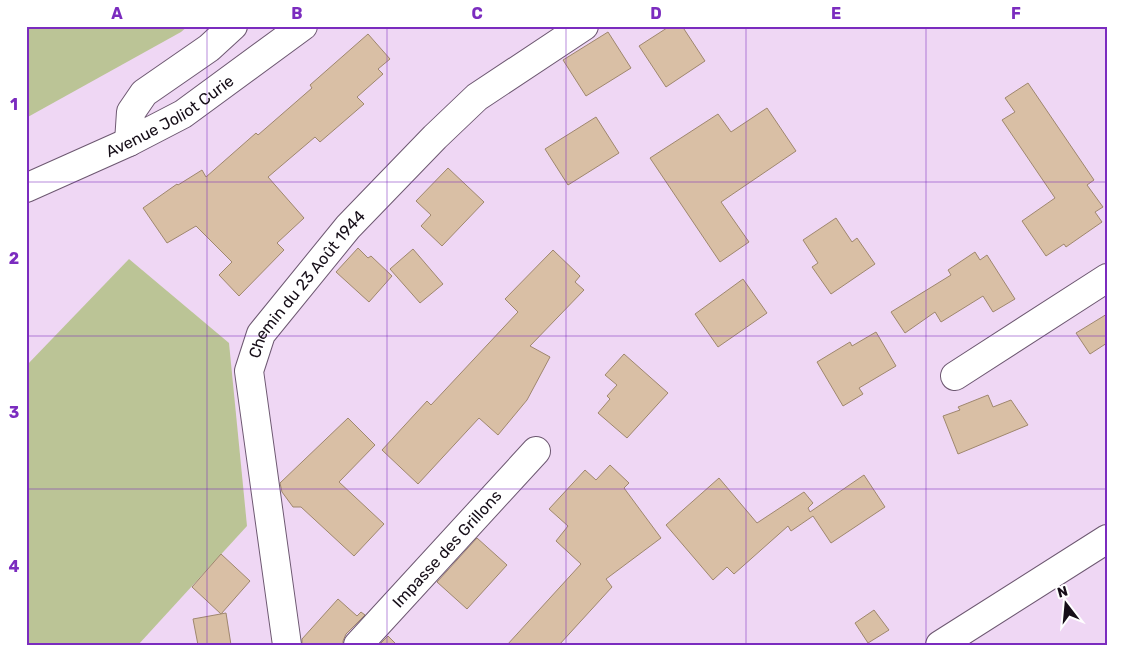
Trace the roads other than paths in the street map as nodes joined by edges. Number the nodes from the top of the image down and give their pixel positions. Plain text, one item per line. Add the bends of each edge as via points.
1 (233, 26) edge
2 (303, 26) edge
3 (584, 26) edge
4 (129, 142) junction
5 (26, 188) edge
6 (1107, 278) edge
7 (955, 376) dead end
8 (536, 451) dead end
9 (1107, 539) edge
10 (287, 645) edge
11 (358, 645) edge
12 (940, 645) edge

1 - 4 street via 210,48 144,93 131,112
2 - 4 street, Avenue Joliot Curie via 183,114
3 - 10 street, Chemin du 23 Août 1944 via 477,97 434,137 348,227 261,334 249,371
4 - 5 street, Avenue Joliot Curie
6 - 7 street
8 - 11 street, Impasse des Grillons
9 - 12 street

